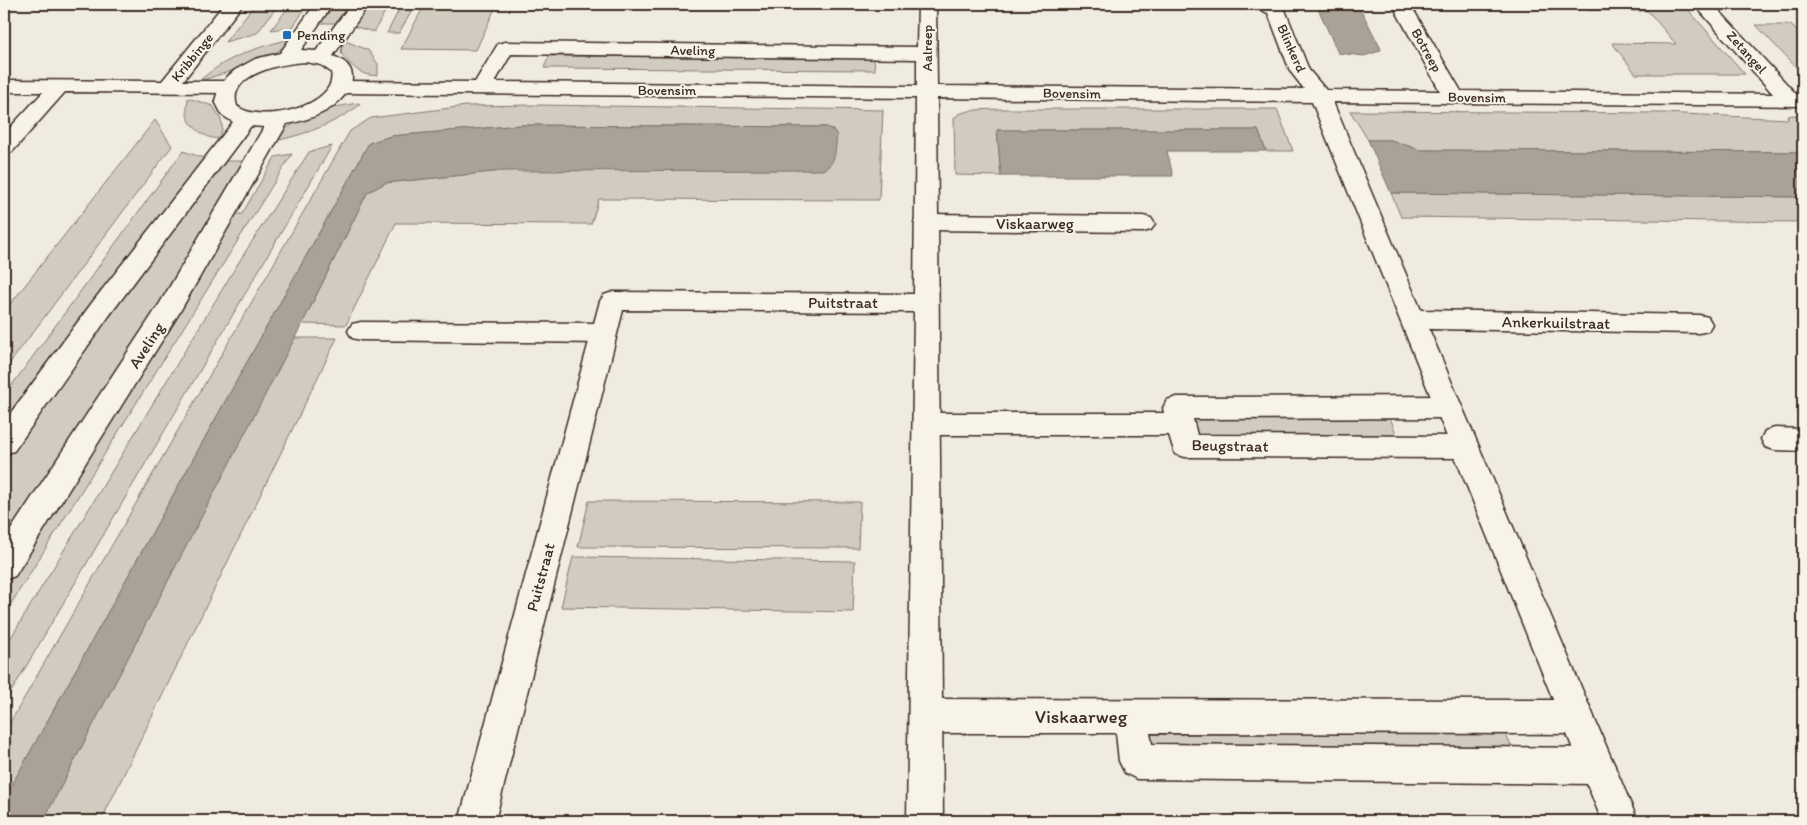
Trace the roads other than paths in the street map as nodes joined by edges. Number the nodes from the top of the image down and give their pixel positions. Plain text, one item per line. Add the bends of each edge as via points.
1 (234, 4) edge
2 (324, 4) edge
3 (360, 4) edge
4 (927, 4) edge
5 (1262, 4) edge
6 (1401, 4) edge
7 (1703, 4) edge
8 (927, 53) junction
9 (287, 57) junction
10 (322, 58) junction
11 (4, 86) edge
12 (60, 86) junction
13 (168, 86) junction
14 (229, 87) junction
15 (340, 87) junction
16 (482, 88) junction
17 (926, 92) junction
18 (1320, 95) junction
19 (1454, 97) junction
20 (1797, 100) edge
21 (246, 119) junction
22 (279, 119) junction
23 (4, 147) edge
24 (926, 222) junction
25 (1143, 224) dead end
26 (927, 303) junction
27 (1412, 319) junction
28 (1699, 324) dead end
29 (362, 331) dead end
30 (604, 333) junction
31 (1448, 407) junction
32 (927, 424) junction
33 (1180, 424) junction
34 (1774, 439) dead end
35 (1803, 440) edge
36 (4, 443) edge
37 (1465, 447) junction
38 (4, 566) edge
39 (926, 716) junction
40 (1132, 716) junction
41 (1577, 718) junction
42 (1597, 766) junction
43 (477, 821) edge
44 (925, 821) edge
45 (1620, 821) edge

1 - 13 street, Kribbinge
2 - 9 street
3 - 10 street
4 - 8 street, Aalreep
5 - 18 street, Blinkerd via 1276,10 1300,71
6 - 19 street, Botreep
7 - 20 street, Zetangel
8 - 16 street, Aveling via 505,48
8 - 17 street, Aalreep
9 - 10 street
9 - 14 street via 253,68
10 - 15 street via 332,61 343,72
11 - 12 street
12 - 13 street
12 - 23 street
13 - 14 street
14 - 21 street via 225,103 235,115
15 - 16 street, Bovensim
15 - 22 street via 323,104
16 - 17 street, Bovensim
17 - 18 street, Bovensim
17 - 24 street
18 - 19 street, Bovensim
18 - 27 street
19 - 20 street, Bovensim
21 - 22 street
21 - 36 street via 100,310
22 - 38 street, Aveling via 169,309
24 - 25 street, Viskaarweg
24 - 26 street
26 - 30 street, Puitstraat via 613,301
26 - 32 street
27 - 28 street, Ankerkuilstraat
27 - 31 street
29 - 30 street
30 - 43 street, Puitstraat
31 - 33 street, Beugstraat via 1177,408
31 - 37 street
32 - 33 street
32 - 39 street
33 - 37 street, Beugstraat via 1185,446
34 - 35 street
37 - 41 street
39 - 40 street, Viskaarweg
39 - 44 street
40 - 41 street, Viskaarweg
40 - 42 street via 1137,760
41 - 42 street
42 - 45 street

